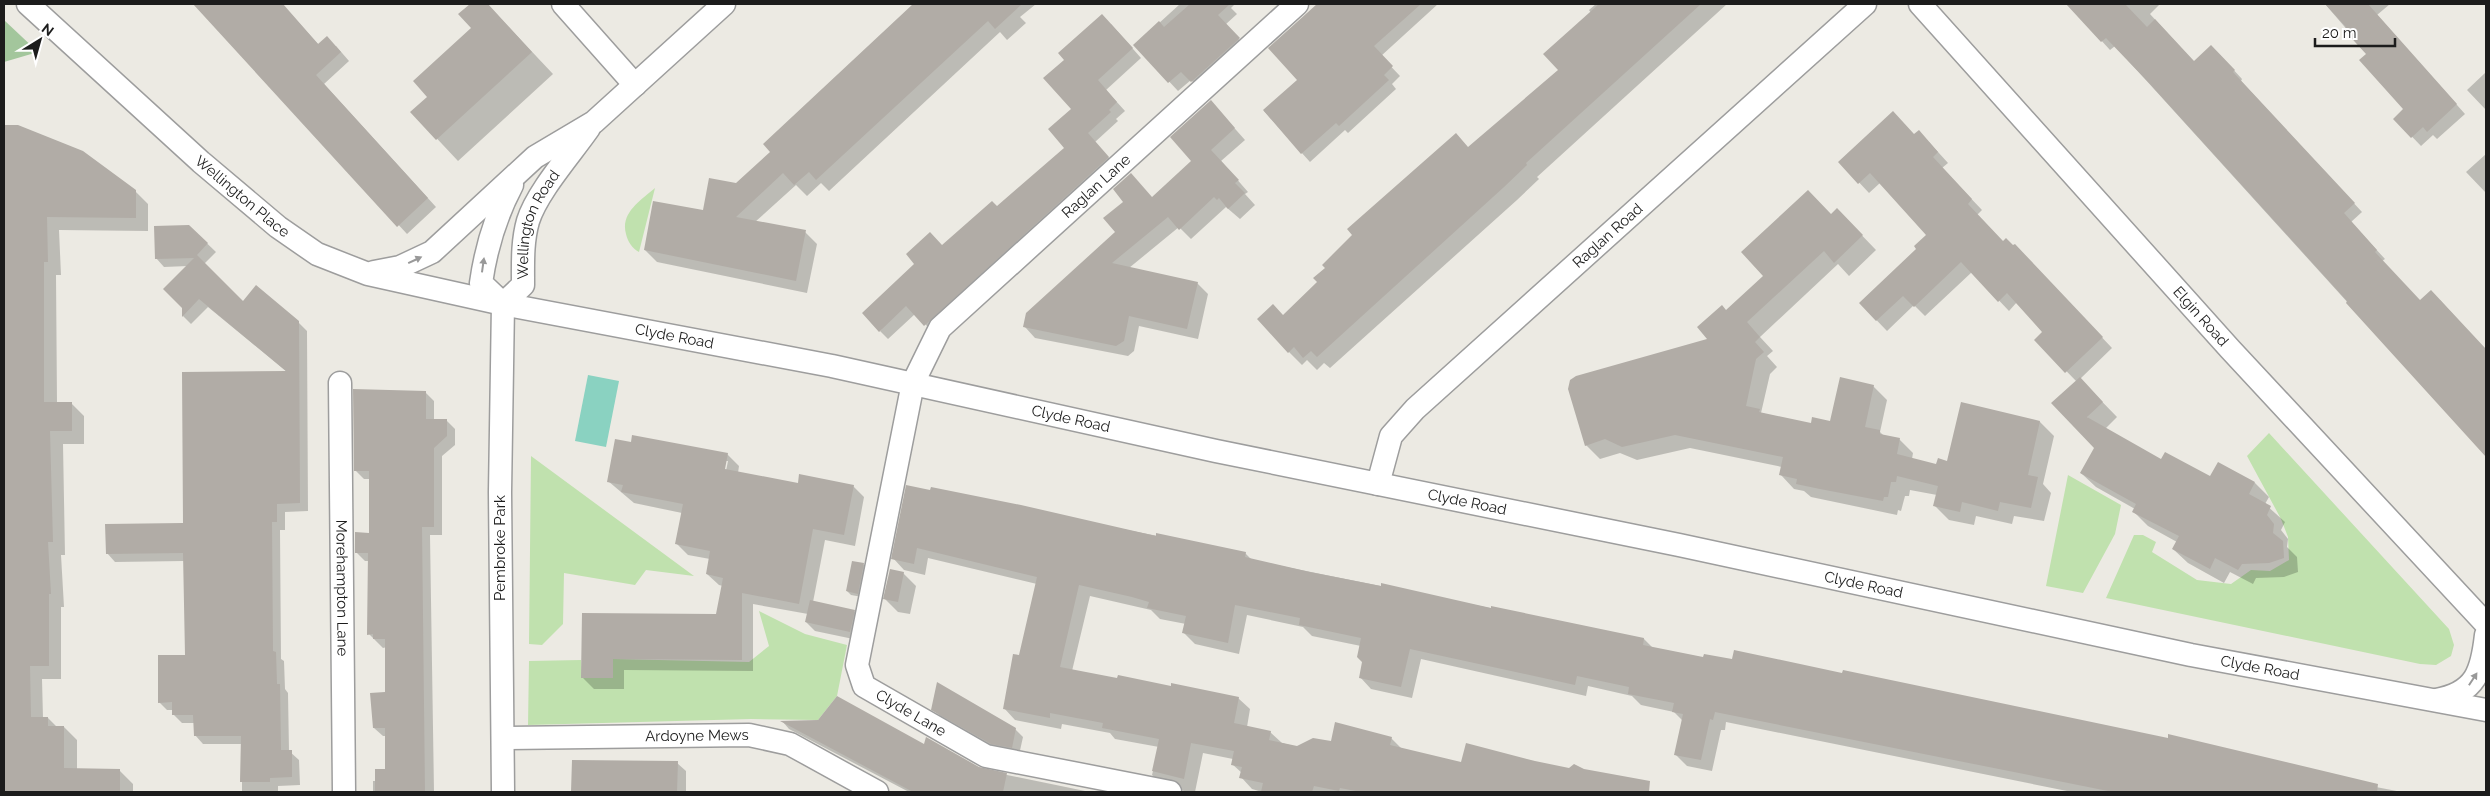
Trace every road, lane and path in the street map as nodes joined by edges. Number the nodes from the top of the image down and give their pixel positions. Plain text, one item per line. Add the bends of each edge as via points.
1 (28, 4) edge
2 (563, 4) edge
3 (724, 4) edge
4 (1297, 4) edge
5 (1865, 4) edge
6 (1920, 4) edge
7 (635, 85) junction
8 (594, 122) junction
9 (519, 172) junction
10 (368, 274) junction
11 (503, 304) junction
12 (340, 383) dead end
13 (913, 383) junction
14 (1378, 484) junction
15 (2486, 624) edge
16 (2486, 635) edge
17 (2433, 701) junction
18 (2486, 710) edge
19 (503, 738) junction
20 (344, 792) edge
21 (502, 792) edge
22 (877, 792) edge
23 (1170, 792) edge

1 - 10 street, Wellington Place via 214,174 278,227 318,254
2 - 7 street
3 - 7 street, Wellington Road
4 - 13 street, Raglan Lane via 940,328
5 - 14 street, Raglan Road via 1415,409 1391,436
6 - 15 street, Elgin Road via 2230,349
7 - 8 street, Wellington Road
8 - 9 street, Wellington Road via 535,157
8 - 11 street, Wellington Road via 528,220 523,244 523,286
10 -> 9 street, Wellington Road via 400,267 432,252
11 -> 9 street, Wellington Road via 481,283 485,253 499,208
10 - 11 street, Wellington Place
11 - 13 street, Clyde Road
11 - 19 street, Pembroke Park via 500,492
12 - 20 street, Morehampton Lane
13 - 14 street, Clyde Road
13 - 23 street, Clyde Lane via 857,665 864,686 986,756
14 - 17 street, Clyde Road via 2191,655
17 -> 16 street, Clyde Road via 2452,697 2470,685 2482,663
17 - 18 street, Clyde Road
19 - 21 street, Pembroke Park
19 - 22 street, Ardoyne Mews via 749,735 790,744

